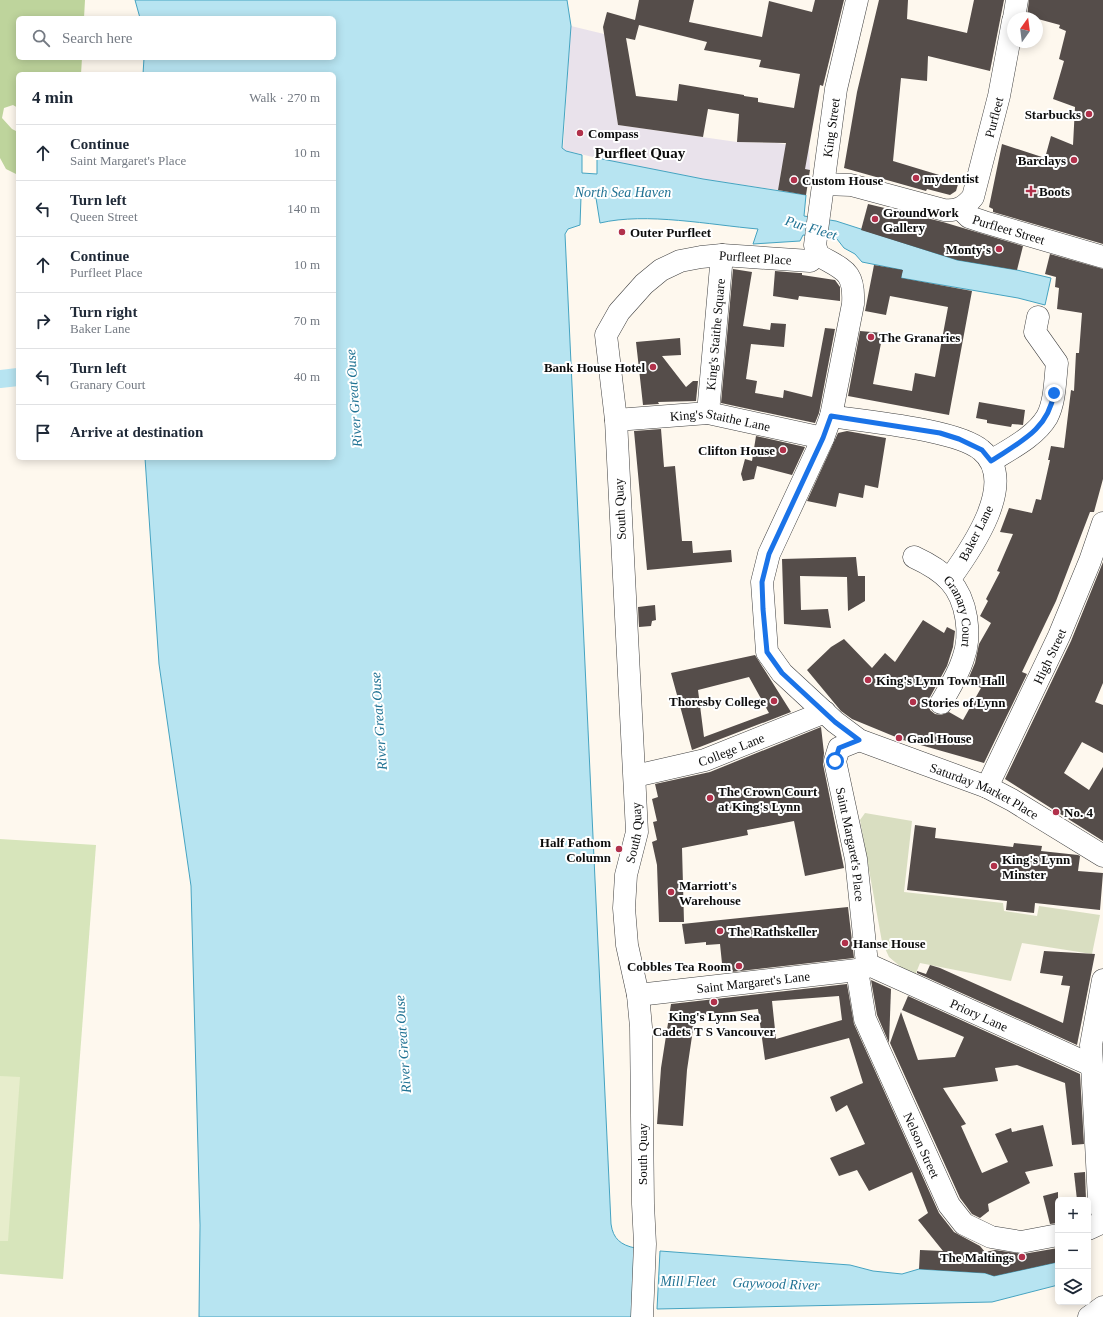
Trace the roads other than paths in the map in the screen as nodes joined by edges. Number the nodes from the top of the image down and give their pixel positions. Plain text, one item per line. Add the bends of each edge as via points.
1 (857, 0) edge
2 (1017, 0) edge
3 (1014, 12) edge
4 (1008, 48) edge
5 (822, 191) junction
6 (961, 209) junction
7 (816, 250) junction
8 (722, 255) junction
9 (1103, 257) edge
10 (1032, 327) dead end
11 (708, 413) junction
12 (831, 416) junction
13 (616, 420) junction
14 (823, 438) junction
15 (991, 461) junction
16 (1103, 523) edge
17 (914, 557) dead end
18 (949, 580) junction
19 (941, 703) dead end
20 (824, 712) junction
21 (859, 740) junction
22 (635, 776) junction
23 (987, 787) junction
24 (1103, 856) edge
25 (862, 967) junction
26 (1103, 980) edge
27 (638, 995) junction
28 (1092, 1065) junction
29 (1103, 1215) edge
30 (1103, 1222) edge
31 (1091, 1228) edge
32 (1055, 1236) edge
33 (1103, 1307) edge
34 (642, 1317) edge
35 (1089, 1317) edge

1 - 5 street, King Street via 836,89
2 - 3 street, Purfleet
4 - 6 street, Purfleet via 999,96 973,197
5 - 6 street, Purfleet Street via 851,185 944,210
5 - 7 street, King Street
6 - 9 street, Purfleet Street via 969,217
7 - 8 street, Purfleet Place via 810,261
7 - 12 street via 844,269 853,289 848,335
8 - 11 street, King's Staithe Square
8 - 13 street, Purfleet Place via 691,258 661,270 644,284 610,324 606,346
10 - 15 street via 1057,363 1053,396 1046,418 1028,437
11 - 13 street, King's Staithe Lane
11 - 14 street, King's Staithe Lane
12 - 14 street
12 - 15 street via 940,433 982,450
13 - 22 street, South Quay
14 - 20 street, Saturday Market Place via 769,554 762,582 767,652 782,673
15 - 18 street, Baker Lane via 995,474 995,489 988,516
16 - 23 street, High Street via 1059,636
17 - 18 street, Granary Court
18 - 19 street, Granary Court via 956,589 965,613 967,642 958,673
20 - 21 street, Saturday Market Place
20 - 22 street, College Lane via 705,760
21 - 23 street, Saturday Market Place
21 - 25 street, Saint Margaret's Place via 839,748 835,761 856,859
22 - 27 street, South Quay via 637,832 626,875 624,908 627,945
23 - 24 street, Saturday Market Place
25 - 27 street, Saint Margaret's Lane
25 - 28 street, Priory Lane
25 - 32 street, Nelson Street via 865,1019 949,1205 964,1224 991,1237 1021,1242
26 - 28 street via 1091,1045
27 - 34 street, South Quay via 641,1026 645,1244
28 - 29 street via 1099,1201
30 - 31 street
33 - 35 street

